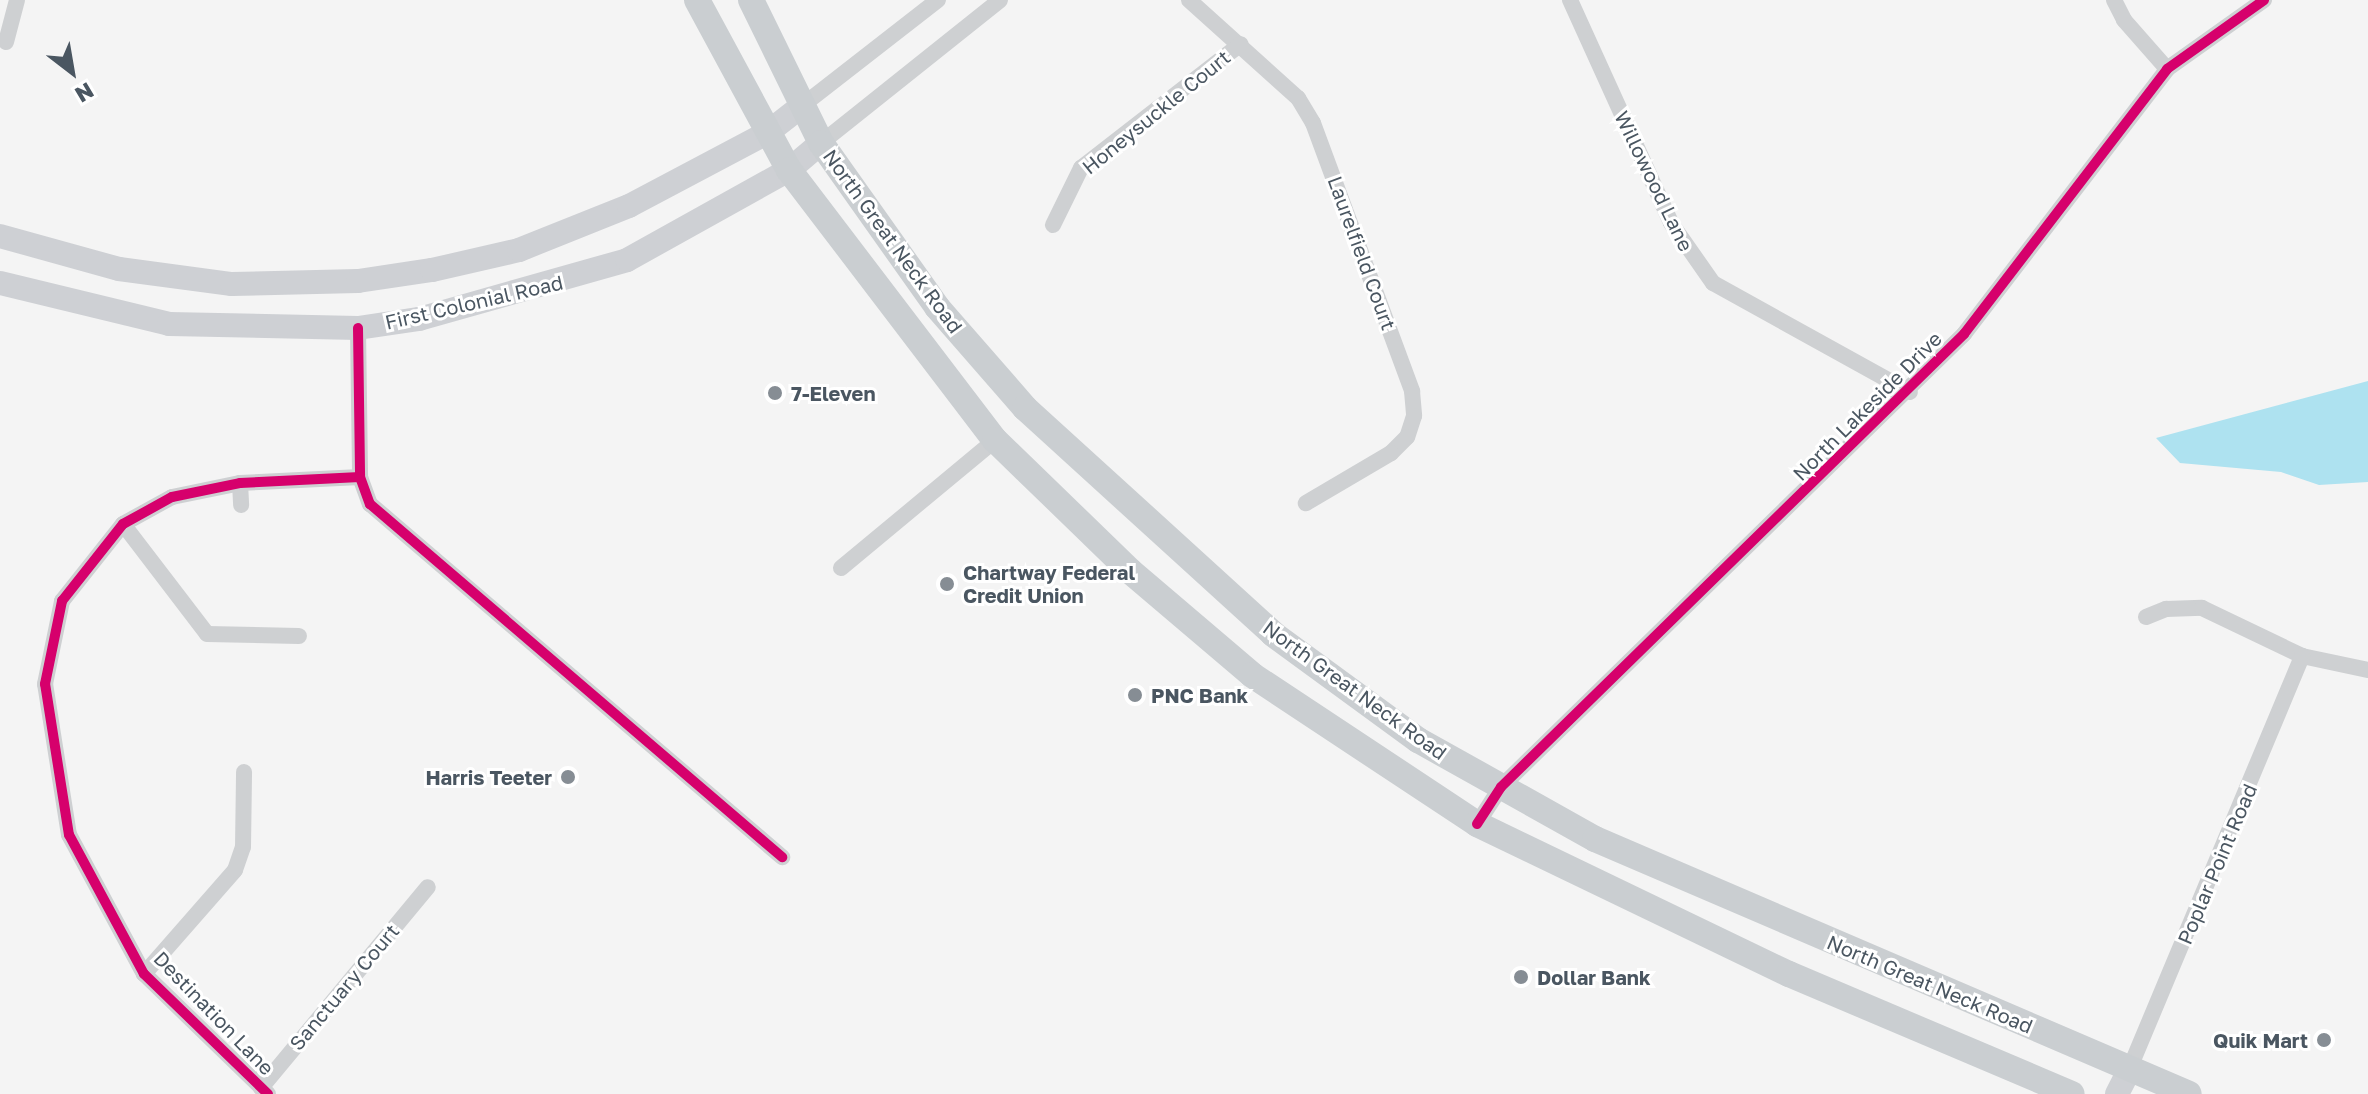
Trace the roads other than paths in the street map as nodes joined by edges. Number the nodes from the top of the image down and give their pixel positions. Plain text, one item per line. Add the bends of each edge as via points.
1 (17, 0) edge
2 (697, 0) edge
3 (751, 0) edge
4 (938, 0) edge
5 (1000, 0) edge
6 (1189, 0) edge
7 (2114, 0) edge
8 (2264, 0) edge
9 (1574, 1) edge
10 (6, 42) dead end
11 (1241, 44) junction
12 (2167, 69) junction
13 (803, 105) junction
14 (767, 133) junction
15 (821, 143) junction
16 (789, 170) junction
17 (1053, 225) dead end
18 (0, 236) edge
19 (0, 283) edge
20 (358, 328) junction
21 (1910, 392) junction
22 (995, 440) junction
23 (360, 477) junction
24 (240, 483) junction
25 (1306, 503) dead end
26 (241, 505) dead end
27 (123, 524) junction
28 (841, 568) dead end
29 (2146, 617) dead end
30 (299, 636) dead end
31 (2302, 656) junction
32 (2368, 670) edge
33 (244, 772) dead end
34 (1501, 787) junction
35 (1477, 824) junction
36 (782, 857) dead end
37 (428, 887) dead end
38 (144, 974) junction
39 (2129, 1070) junction
40 (265, 1091) edge
41 (2072, 1094) edge
42 (2117, 1094) edge
43 (2189, 1094) edge

1 - 10 street
2 - 14 main road, North Great Neck Road
3 - 13 main road, North Great Neck Road
4 - 13 street
5 - 15 street
6 - 11 street, Laurelfield Court
7 - 12 street via 2124,20
8 - 12 street, North Lakeside Drive
9 - 21 street, Willowood Lane via 1671,223 1713,283
11 - 17 street, Honeysuckle Court via 1081,168
11 - 25 street, Laurelfield Court via 1298,98 1313,123 1412,391 1414,416 1407,437 1391,453
12 - 21 street, North Lakeside Drive via 2008,281
13 - 14 main road, First Colonial Road
13 - 15 main road, North Great Neck Road
14 - 16 main road, North Great Neck Road
14 - 18 main road, First Colonial Road via 629,206 519,250 358,281 232,284 119,269
15 - 16 main road, First Colonial Road
15 - 34 main road, North Great Neck Road via 937,307 1025,408 1273,634 1418,740
16 - 20 main road, First Colonial Road via 627,260 480,305
16 - 22 main road, North Great Neck Road
19 - 20 main road, First Colonial Road via 169,324
20 - 23 street
21 - 34 street, North Lakeside Drive
22 - 28 street
22 - 35 main road, North Great Neck Road via 1130,571 1252,675
23 - 24 street, Destination Lane
23 - 36 street via 370,504
24 - 26 street
24 - 27 street, Destination Lane via 172,497
27 - 30 street via 207,634
27 - 38 street, Destination Lane via 62,601 45,684 69,835
29 - 31 street via 2166,609 2202,608
31 - 32 street
31 - 39 street, Poplar Point Road
33 - 38 street via 243,847 235,870
34 - 35 street, North Lakeside Drive
34 - 39 main road, North Great Neck Road via 1673,876
35 - 41 main road, North Great Neck Road via 1789,974
37 - 40 street, Sanctuary Court
38 - 40 street, Destination Lane
39 - 42 main road
39 - 43 main road, North Great Neck Road

